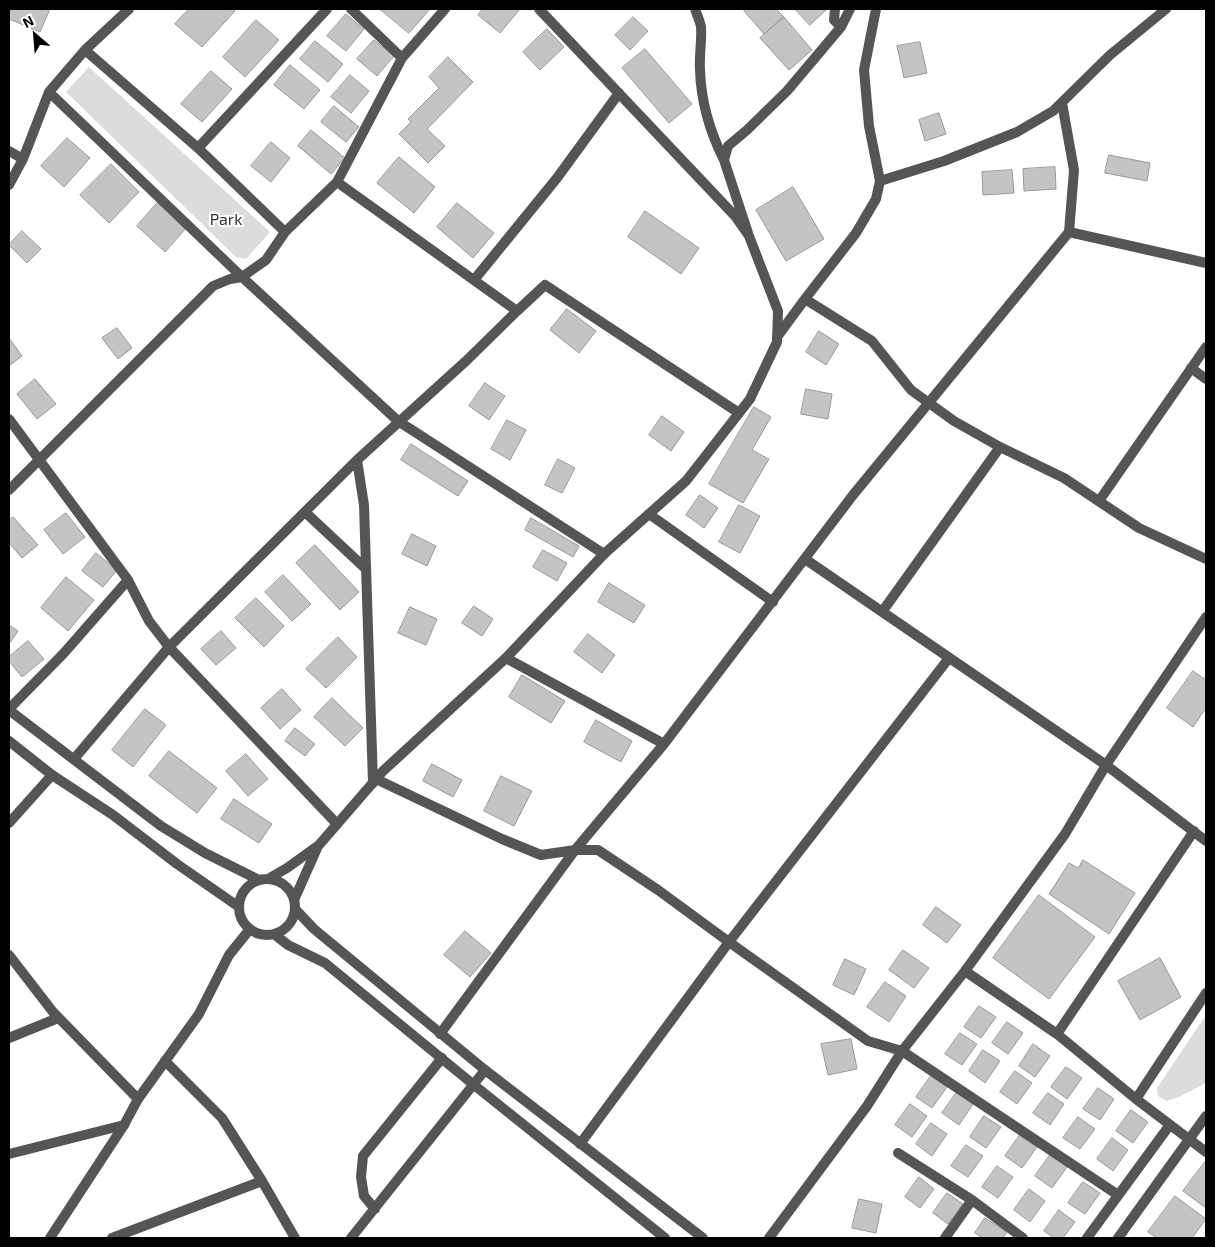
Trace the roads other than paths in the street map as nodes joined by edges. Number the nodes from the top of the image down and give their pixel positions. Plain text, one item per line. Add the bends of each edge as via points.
1 (128, 9) edge
2 (327, 9) edge
3 (351, 9) edge
4 (445, 9) edge
5 (539, 9) edge
6 (695, 9) edge
7 (835, 9) edge
8 (850, 9) edge
9 (876, 9) edge
10 (1166, 9) edge
11 (841, 26) junction
12 (85, 50) junction
13 (402, 58) junction
14 (49, 92) junction
15 (619, 93) junction
16 (1062, 103) junction
17 (198, 148) junction
18 (9, 151) edge
19 (23, 158) junction
20 (724, 160) junction
21 (880, 181) junction
22 (337, 182) junction
23 (9, 184) edge
24 (285, 232) junction
25 (1069, 232) junction
26 (749, 236) junction
27 (1206, 263) edge
28 (242, 277) junction
29 (474, 280) junction
30 (805, 298) junction
31 (516, 311) junction
32 (777, 337) junction
33 (1206, 348) edge
34 (1191, 368) junction
35 (1206, 379) edge
36 (930, 403) junction
37 (740, 413) junction
38 (9, 418) edge
39 (398, 421) junction
40 (1000, 447) junction
41 (40, 460) junction
42 (357, 460) junction
43 (9, 490) edge
44 (1099, 502) junction
45 (305, 512) junction
46 (649, 514) junction
47 (604, 554) junction
48 (805, 559) junction
49 (1206, 559) edge
50 (366, 569) junction
51 (128, 580) junction
52 (772, 602) junction
53 (882, 612) junction
54 (1206, 617) edge
55 (170, 647) junction
56 (506, 658) junction
57 (949, 658) junction
58 (9, 710) edge
59 (9, 741) edge
60 (664, 744) junction
61 (74, 759) junction
62 (1106, 765) junction
63 (52, 775) junction
64 (375, 781) junction
65 (9, 822) edge
66 (337, 824) junction
67 (1194, 831) junction
68 (1206, 841) edge
69 (319, 845) junction
70 (575, 850) junction
71 (263, 879) junction
72 (294, 904) junction
73 (239, 907) junction
74 (250, 929) junction
75 (274, 934) junction
76 (729, 942) junction
77 (9, 955) edge
78 (965, 971) junction
79 (1206, 993) edge
80 (58, 1018) junction
81 (440, 1034) junction
82 (1057, 1034) junction
83 (9, 1038) edge
84 (902, 1051) junction
85 (442, 1058) junction
86 (165, 1061) junction
87 (484, 1070) junction
88 (474, 1085) junction
89 (138, 1099) junction
90 (1136, 1099) junction
91 (1206, 1116) edge
92 (124, 1125) junction
93 (1169, 1126) junction
94 (1188, 1140) junction
95 (580, 1144) junction
96 (1206, 1152) edge
97 (9, 1154) edge
98 (898, 1154) dead end
99 (262, 1181) junction
100 (1118, 1195) junction
101 (972, 1200) junction
102 (375, 1209) junction
103 (50, 1238) edge
104 (112, 1238) edge
105 (295, 1238) edge
106 (351, 1238) edge
107 (666, 1238) edge
108 (703, 1238) edge
109 (768, 1238) edge
110 (946, 1238) edge
111 (1023, 1238) edge
112 (1087, 1238) edge
113 (1118, 1238) edge

1 - 12 street
2 - 17 street
3 - 13 street
4 - 13 street
5 - 15 street
6 - 20 street via 701,26 703,102
7 - 11 street via 834,20
8 - 11 street
9 - 21 street via 864,70 869,126
10 - 16 street via 1110,55
11 - 20 street via 787,91 728,146
12 - 14 street
12 - 17 street
13 - 22 street
14 - 19 street
14 - 28 street
15 - 26 street via 735,216
15 - 29 street via 557,178
16 - 21 street via 1017,132 944,161
16 - 25 street via 1074,170
17 - 24 street
18 - 19 street
19 - 23 street
20 - 26 street
21 - 30 street via 876,199 856,233
22 - 24 street
22 - 29 street
24 - 28 street via 266,260
25 - 27 street
25 - 36 street
26 - 32 street via 778,311
28 - 39 street
28 - 41 street via 213,286
29 - 31 street
30 - 32 street
30 - 36 street via 872,341 912,390
31 - 37 street via 545,285
31 - 39 street
32 - 37 street via 750,399
33 - 34 street
34 - 35 street
34 - 44 street
36 - 40 street
36 - 48 street via 853,495
37 - 46 street via 686,481
38 - 41 street
39 - 42 street
39 - 47 street
40 - 44 street via 1064,478
40 - 53 street
41 - 43 street
41 - 51 street
42 - 45 street
42 - 50 street via 364,506
44 - 49 street via 1139,528
45 - 50 street
45 - 55 street
46 - 47 street
46 - 52 street
47 - 56 street
48 - 52 street
48 - 53 street
50 - 64 street
51 - 55 street via 149,621
51 - 58 street
52 - 60 street
53 - 57 street
54 - 62 street
55 - 61 street
55 - 66 street
56 - 60 street
56 - 64 street
57 - 62 street
57 - 76 street
58 - 61 street
59 - 63 street
60 - 70 street
61 - 71 street via 161,826 205,853
62 - 67 street
62 - 78 street via 1066,834
63 - 65 street
63 - 73 street
64 - 66 street
64 - 70 street via 541,855
66 - 69 street
67 - 68 street
67 - 82 street
69 - 71 street via 287,868
69 - 72 street
70 - 76 street via 598,850
70 - 81 street
71 - 72 street via 276,880 284,885 290,891
71 - 73 street via 244,890
72 - 75 street via 293,917 288,925
72 - 81 street via 314,929
73 - 74 street via 240,916
74 - 75 street via 266,935
74 - 86 street via 228,955 199,1014
75 - 85 street via 288,945 324,962
76 - 84 street via 868,1041
76 - 95 street
77 - 80 street
78 - 82 street
78 - 84 street
79 - 90 street
80 - 83 street
80 - 89 street
81 - 87 street
82 - 90 street
84 - 100 street
84 - 109 street via 866,1106
85 - 88 street
85 - 102 street via 364,1156 361,1176 364,1196
86 - 89 street
86 - 99 street via 222,1118
87 - 88 street
87 - 95 street
88 - 102 street
88 - 107 street
89 - 92 street
90 - 93 street
91 - 94 street
92 - 97 street
92 - 103 street
93 - 94 street
93 - 100 street
94 - 96 street
94 - 113 street
95 - 108 street
98 - 101 street
99 - 104 street
99 - 105 street
100 - 112 street
101 - 110 street
101 - 111 street
102 - 106 street

